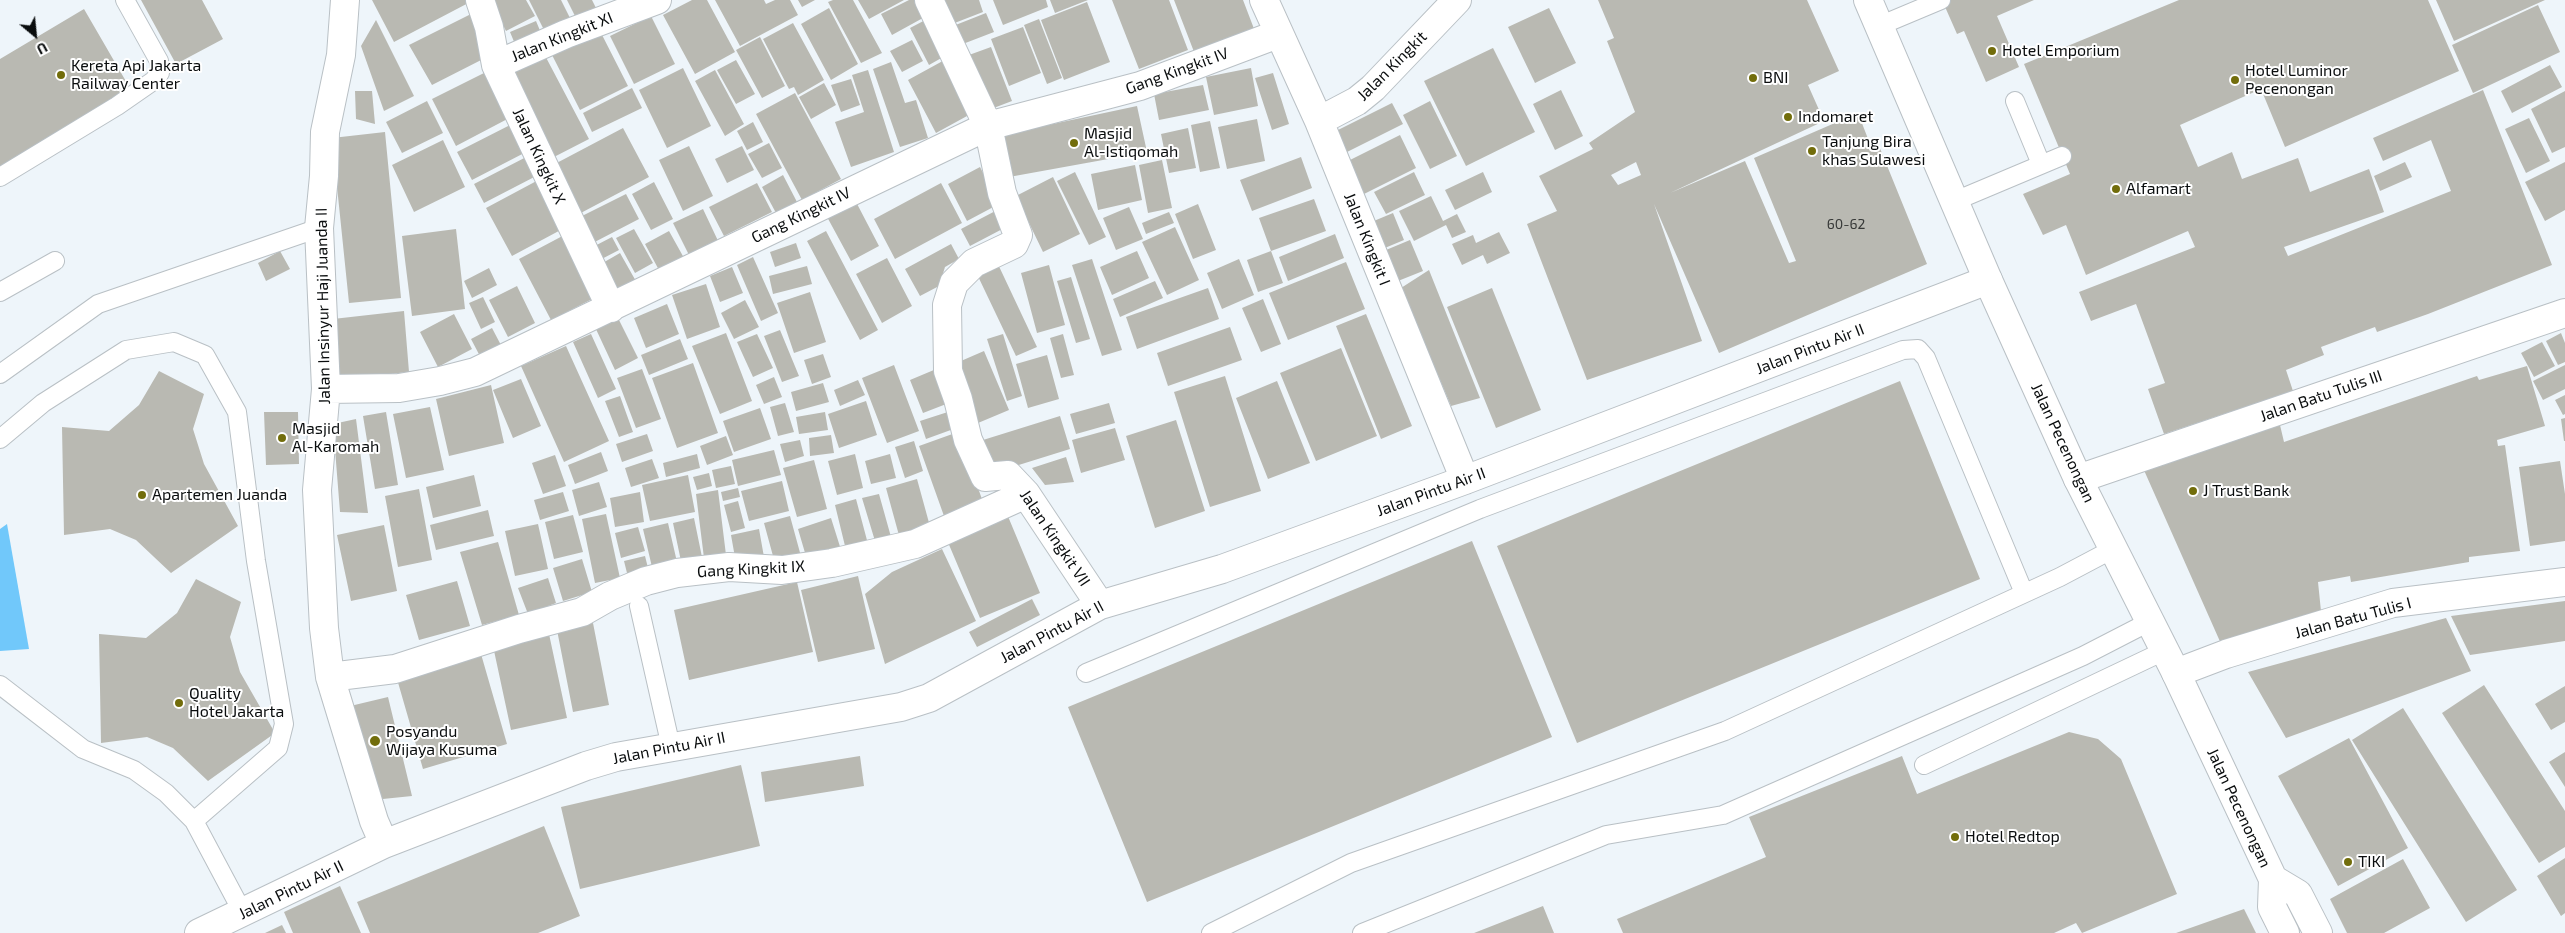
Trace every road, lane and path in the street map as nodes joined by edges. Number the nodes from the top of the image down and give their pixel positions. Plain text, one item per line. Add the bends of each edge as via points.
1 (125, 0) edge
2 (345, 0) edge
3 (480, 0) edge
4 (657, 0) edge
5 (929, 0) edge
6 (1264, 0) edge
7 (1457, 0) edge
8 (1868, 0) edge
9 (1941, 0) edge
10 (1879, 26) junction
11 (1278, 34) junction
12 (496, 64) junction
13 (2015, 101) dead end
14 (1319, 121) junction
15 (988, 126) junction
16 (2062, 156) dead end
17 (2041, 164) junction
18 (0, 176) edge
19 (1955, 201) junction
20 (319, 228) junction
21 (55, 261) dead end
22 (1988, 280) junction
23 (0, 292) edge
24 (611, 308) junction
25 (2565, 313) edge
26 (0, 374) edge
27 (326, 389) junction
28 (0, 439) edge
29 (2078, 479) junction
30 (1465, 480) junction
31 (1026, 494) junction
32 (2113, 549) junction
33 (2565, 582) edge
34 (2024, 593) junction
35 (1100, 604) junction
36 (638, 606) dead end
37 (2149, 622) junction
38 (2170, 662) junction
39 (1086, 673) dead end
40 (330, 677) junction
41 (0, 685) edge
42 (671, 747) junction
43 (1924, 765) dead end
44 (194, 821) junction
45 (384, 844) junction
46 (2273, 879) junction
47 (243, 914) junction
48 (200, 933) edge
49 (1212, 933) edge
50 (1362, 933) edge
51 (2285, 933) edge
52 (2318, 933) edge

1 - 18 lane via 159,62 160,73 117,106
2 - 20 street, Jalan Insinyur Haji Juanda II via 341,55 325,132
3 - 12 street, Jalan Kingkit X
4 - 12 street, Jalan Kingkit XI
5 - 15 street
6 - 11 street, Jalan Kingkit I
7 - 14 street, Jalan Kingkit via 1373,88 1357,101
8 - 10 street, Jalan Pecenongan
9 - 10 lane
10 - 19 street, Jalan Pecenongan
11 - 14 street, Jalan Kingkit I
11 - 15 street, Gang Kingkit IV via 1140,86
12 - 24 street, Jalan Kingkit X
13 - 17 lane
14 - 30 street, Jalan Kingkit I
15 - 24 street, Gang Kingkit IV
15 - 31 street, Jalan Kingkit VII via 1002,193 1018,235 1014,244 974,263 954,283 947,305 948,370 968,440 985,477 1008,475
16 - 17 lane
17 - 19 lane
19 - 22 street, Jalan Pecenongan
20 - 26 lane via 98,304
20 - 27 street, Jalan Insinyur Haji Juanda II
21 - 23 lane
22 - 29 street, Jalan Pecenongan
22 - 30 street, Jalan Pintu Air II
24 - 27 street, Gang Kingkit IV via 475,372 440,382 399,388
25 - 29 street, Jalan Batu Tulis III
27 - 40 street, Jalan Insinyur Haji Juanda II via 318,490 324,628
28 - 44 lane via 42,403 126,350 174,342 205,355 237,412 256,561 284,724 278,748
29 - 32 street, Jalan Pecenongan
30 - 35 street, Jalan Pintu Air II via 1222,569
31 - 35 street, Jalan Kingkit VII
31 - 40 street, Gang Kingkit IX via 915,544 832,563 782,570 729,567 677,572 610,596 582,612 395,669
32 - 34 lane
32 - 37 street, Jalan Pecenongan
33 - 38 street, Jalan Batu Tulis I via 2393,603 2226,654
34 - 39 lane via 1926,358 1918,349 1903,350 1480,509
34 - 49 lane via 1725,731 1351,863
35 - 42 street, Jalan Pintu Air II via 929,698 911,704
36 - 42 lane
37 - 38 street, Jalan Pecenongan
37 - 50 lane via 2083,656 1723,815 1606,835
38 - 43 lane
38 - 46 street, Jalan Pecenongan
40 - 45 street, Jalan Insinyur Haji Juanda II
41 - 44 lane via 83,749 134,770 166,792
42 - 45 street, Jalan Pintu Air II via 586,766
44 - 47 lane
45 - 47 street, Jalan Pintu Air II
46 - 51 street, Jalan Pecenongan via 2272,908
46 - 52 street, Jalan Pecenongan via 2298,894
47 - 48 street, Jalan Pintu Air II

